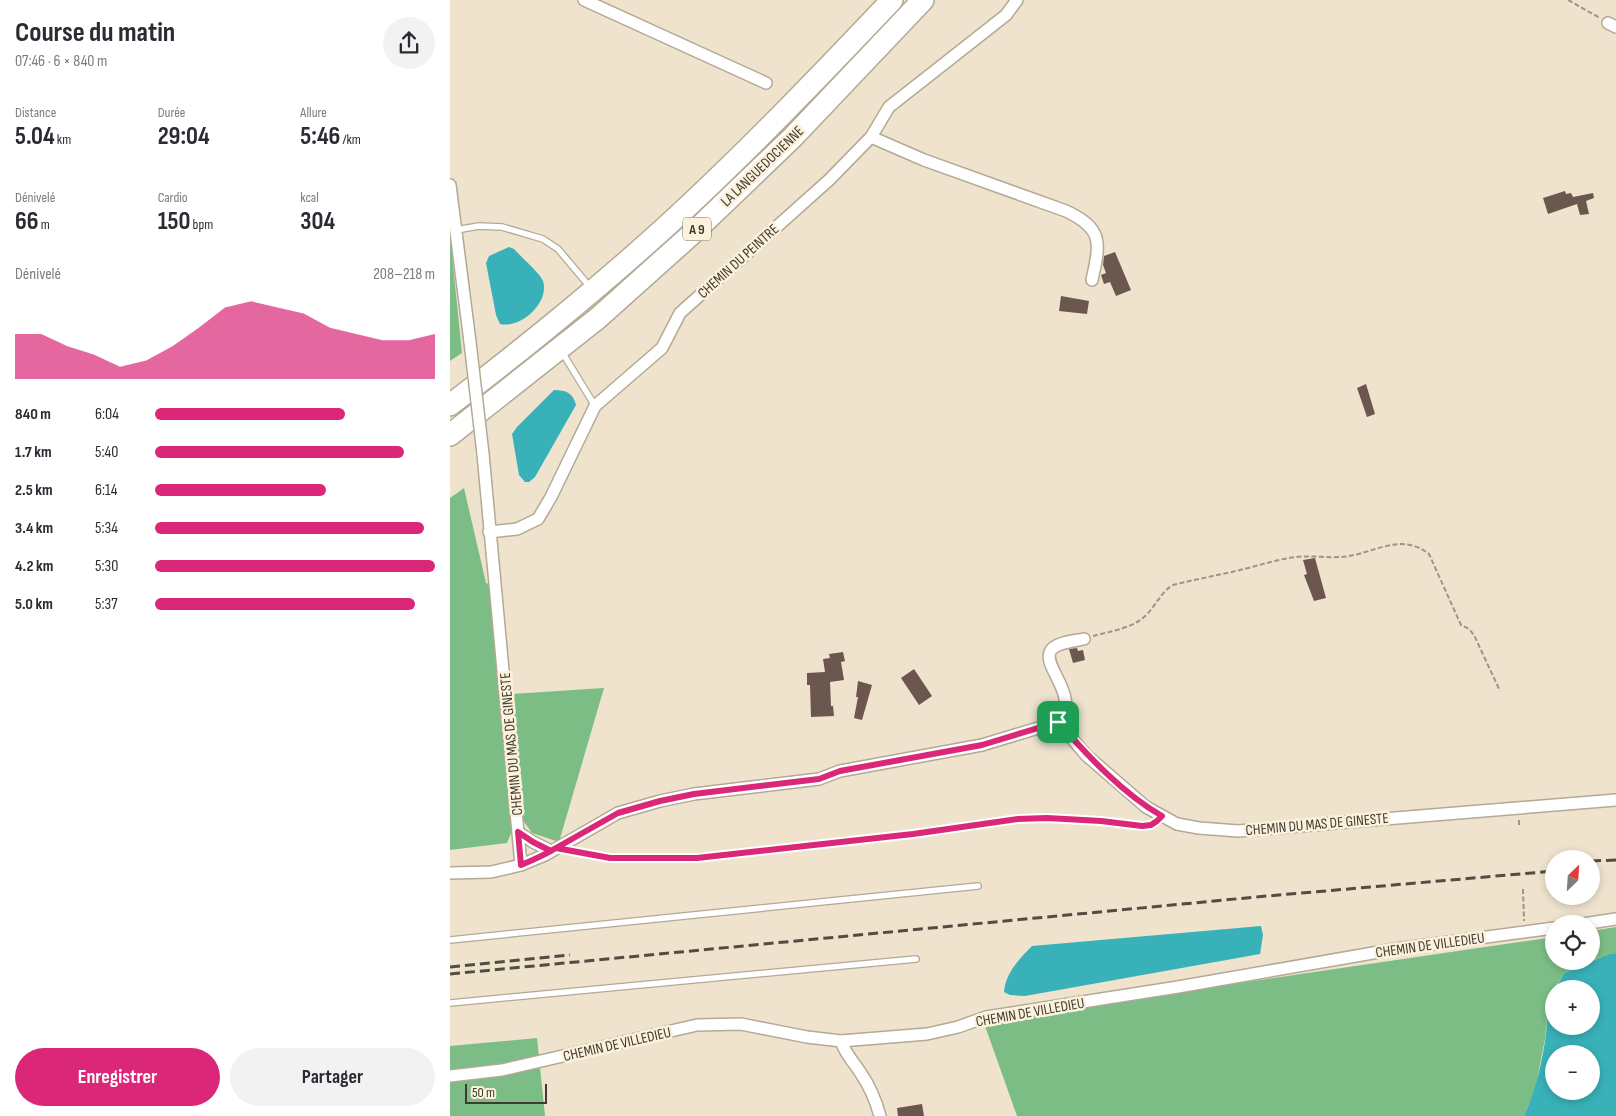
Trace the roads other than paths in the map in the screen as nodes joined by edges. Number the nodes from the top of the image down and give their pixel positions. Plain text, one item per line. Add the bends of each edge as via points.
1 (584, 0) edge
2 (892, 0) edge
3 (923, 0) edge
4 (1016, 0) edge
5 (766, 83) dead end
6 (871, 137) junction
7 (450, 185) edge
8 (456, 230) junction
9 (1092, 280) dead end
10 (594, 290) junction
11 (560, 348) junction
12 (450, 405) edge
13 (595, 406) junction
14 (450, 434) edge
15 (490, 532) junction
16 (1084, 639) road end
17 (1058, 722) junction
18 (1616, 800) edge
19 (518, 832) junction
20 (553, 850) junction
21 (521, 865) junction
22 (450, 873) edge
23 (978, 886) dead end
24 (1616, 919) edge
25 (1600, 921) edge
26 (1545, 929) edge
27 (450, 940) edge
28 (916, 959) dead end
29 (450, 1003) edge
30 (841, 1041) junction
31 (450, 1076) edge
32 (880, 1116) edge

1 - 5 street
2 - 10 highway, LA LANGUEDOCIENNE / A 9 via 746,151
3 - 11 highway, LA LANGUEDOCIENNE / A 9 via 832,98 758,171 635,286
4 - 6 street, CHEMIN DU PEINTRE via 1006,16 889,107
6 - 9 street via 1084,219 1098,237
6 - 13 street, CHEMIN DU PEINTRE via 829,180 680,313 662,348
7 - 8 street, CHEMIN DU MAS DE GINESTE
8 - 10 lane via 502,227 543,239 558,249
8 - 15 street, CHEMIN DU MAS DE GINESTE, bridge
10 - 12 highway, LA LANGUEDOCIENNE / A 9
11 - 13 lane
11 - 14 highway, LA LANGUEDOCIENNE / A 9
13 - 15 street, CHEMIN DU PEINTRE via 538,519 517,528
15 - 19 street, CHEMIN DU MAS DE GINESTE
16 - 17 street via 1057,646 1051,651 1049,659 1066,705
17 - 18 street, CHEMIN DU MAS DE GINESTE via 1086,754 1146,807 1177,824 1199,828 1238,831
17 - 20 street via 982,745 840,771 819,779 660,801 618,813
19 - 20 street
19 - 21 street, CHEMIN DU MAS DE GINESTE
20 - 21 street
21 - 22 street via 491,872
23 - 27 lane
24 - 25 street
26 - 30 street, CHEMIN DE VILLEDIEU via 1396,949 986,1017 927,1034
28 - 29 lane
30 - 31 street, CHEMIN DE VILLEDIEU via 741,1024 697,1025 502,1070
30 - 32 street via 846,1055 861,1072 877,1102

